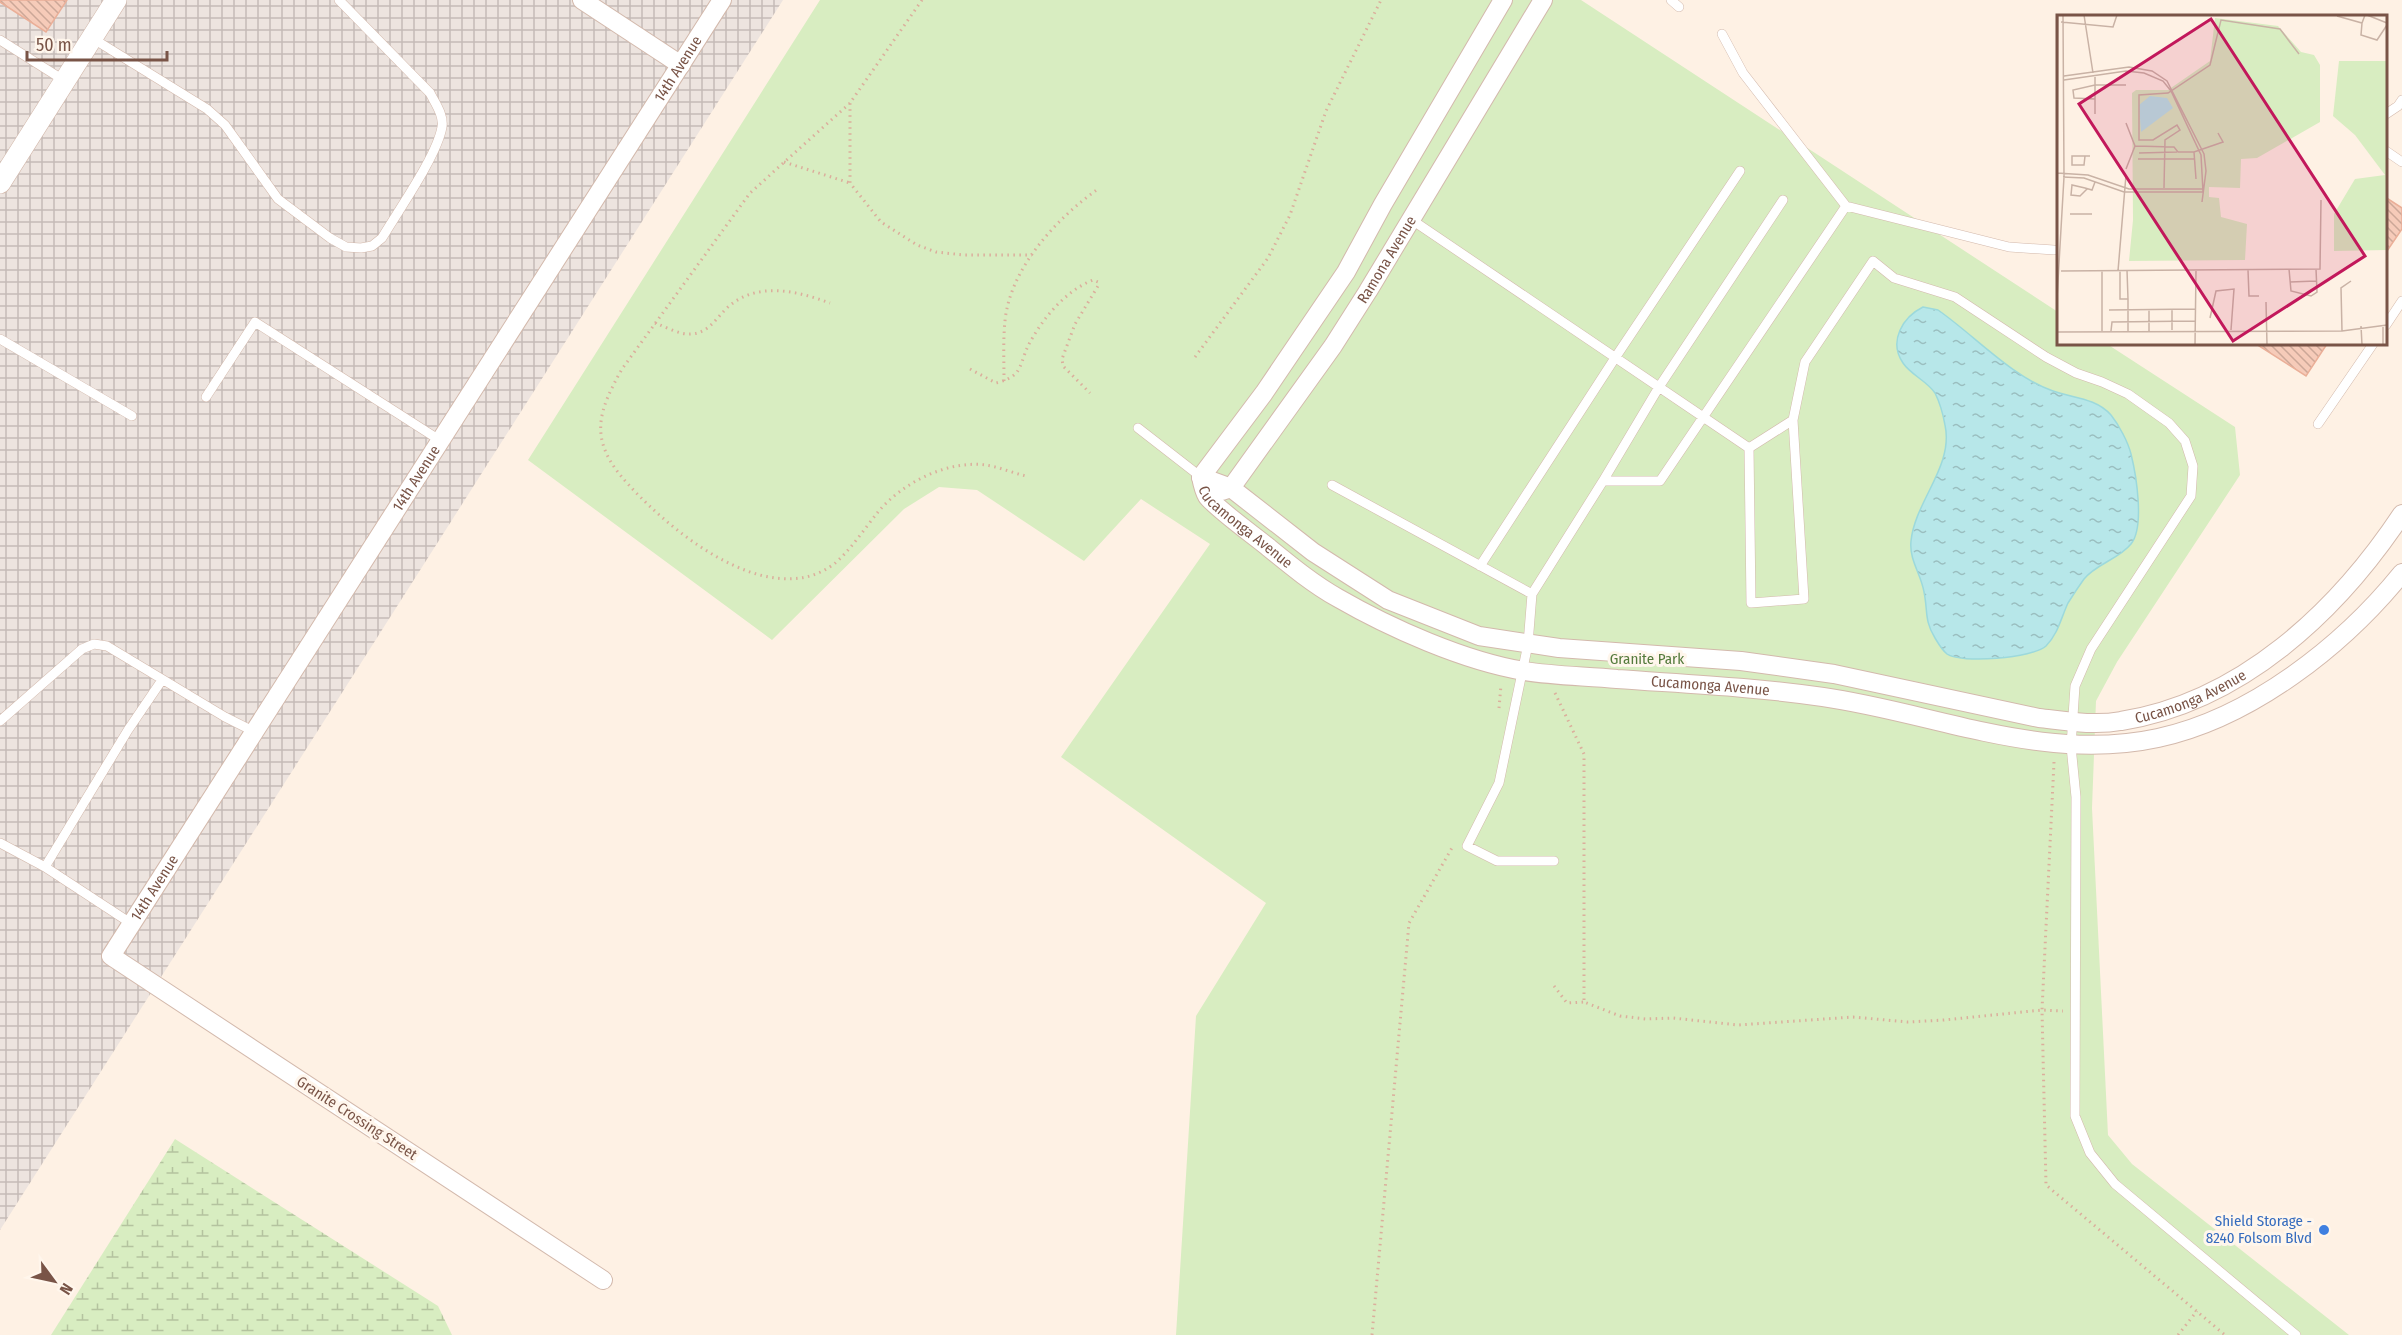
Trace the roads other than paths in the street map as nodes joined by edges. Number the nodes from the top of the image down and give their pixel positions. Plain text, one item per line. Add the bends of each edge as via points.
1 (116, 0) edge
2 (339, 0) edge
3 (582, 0) edge
4 (722, 0) edge
5 (1503, 0) edge
6 (1543, 0) edge
7 (1722, 34) dead end
8 (92, 38) junction
9 (0, 40) edge
10 (681, 65) junction
11 (65, 81) junction
12 (2402, 100) edge
13 (2387, 113) edge
14 (2387, 152) edge
15 (2402, 162) edge
16 (1740, 171) dead end
17 (0, 183) edge
18 (1783, 200) dead end
19 (1846, 206) junction
20 (1412, 220) junction
21 (2054, 249) dead end
22 (2402, 300) edge
23 (2387, 322) edge
24 (0, 339) edge
25 (2372, 345) edge
26 (1615, 358) junction
27 (1659, 387) junction
28 (206, 397) dead end
29 (132, 416) dead end
30 (1704, 417) junction
31 (1793, 420) junction
32 (2318, 424) dead end
33 (1138, 428) dead end
34 (441, 441) junction
35 (1749, 448) junction
36 (1201, 477) junction
37 (1603, 481) junction
38 (1332, 485) dead end
39 (1231, 488) junction
40 (1207, 497) junction
41 (2402, 514) edge
42 (1480, 566) junction
43 (2402, 573) edge
44 (1532, 594) junction
45 (1528, 644) junction
46 (1522, 670) junction
47 (162, 680) junction
48 (0, 721) edge
49 (2073, 722) junction
50 (255, 732) junction
51 (2071, 746) junction
52 (0, 843) edge
53 (1554, 861) dead end
54 (45, 867) junction
55 (132, 924) junction
56 (111, 956) joint
57 (603, 1280) dead end
58 (2296, 1335) edge

1 - 8 street
2 - 8 lane via 429,93 440,111 443,126 434,151 382,238 361,248 346,247 278,199 225,125 207,110
3 - 10 street
4 - 10 street, 14th Avenue
5 - 36 street, Ramona Avenue via 1346,272
6 - 20 street, Ramona Avenue
7 - 19 lane via 1743,73
8 - 11 street
9 - 11 lane
10 - 34 street, 14th Avenue
11 - 17 street
12 - 13 lane
14 - 15 lane
16 - 26 lane
18 - 27 lane
19 - 21 lane via 2008,247
19 - 30 lane
20 - 26 lane
20 - 39 street, Ramona Avenue via 1333,346
22 - 23 lane
24 - 29 lane
25 - 32 lane
26 - 27 lane
26 - 42 lane
27 - 30 lane
27 - 37 lane
28 - 34 lane via 255,322
30 - 35 lane
30 - 37 lane via 1660,481
31 - 35 lane
31 - 35 lane via 1804,599 1751,603
31 - 49 lane via 1805,362 1873,261 1894,278 1955,297 2046,357 2128,394 2169,423 2186,441 2193,466 2191,496 2091,649 2075,686
33 - 36 lane
34 - 50 street, 14th Avenue
36 - 39 street, Cucamonga Avenue
36 - 40 street, Cucamonga Avenue
37 - 44 lane
38 - 42 lane
39 - 40 street
39 - 45 street, Cucamonga Avenue via 1313,552 1388,600 1479,636
40 - 46 street, Cucamonga Avenue via 1337,598 1425,640
41 - 49 street, Cucamonga Avenue via 2378,550 2328,607 2246,672 2210,694 2151,715 2119,722
42 - 44 lane
43 - 51 street, Cucamonga Avenue via 2351,630 2257,699 2161,738 2117,746
44 - 45 lane
45 - 46 lane
45 - 49 street, Cucamonga Avenue via 1741,661 1834,674
46 - 51 street, Cucamonga Avenue via 1826,698
46 - 53 lane via 1499,783 1467,846 1497,861
47 - 48 lane via 107,646 94,644 82,649
47 - 50 lane
47 - 54 lane
49 - 51 lane
50 - 55 street, 14th Avenue
51 - 58 lane via 2076,797 2075,1116 2090,1153 2115,1184
52 - 54 lane
54 - 55 lane
55 - 56 street, 14th Avenue
56 - 57 street, Granite Crossing Street

